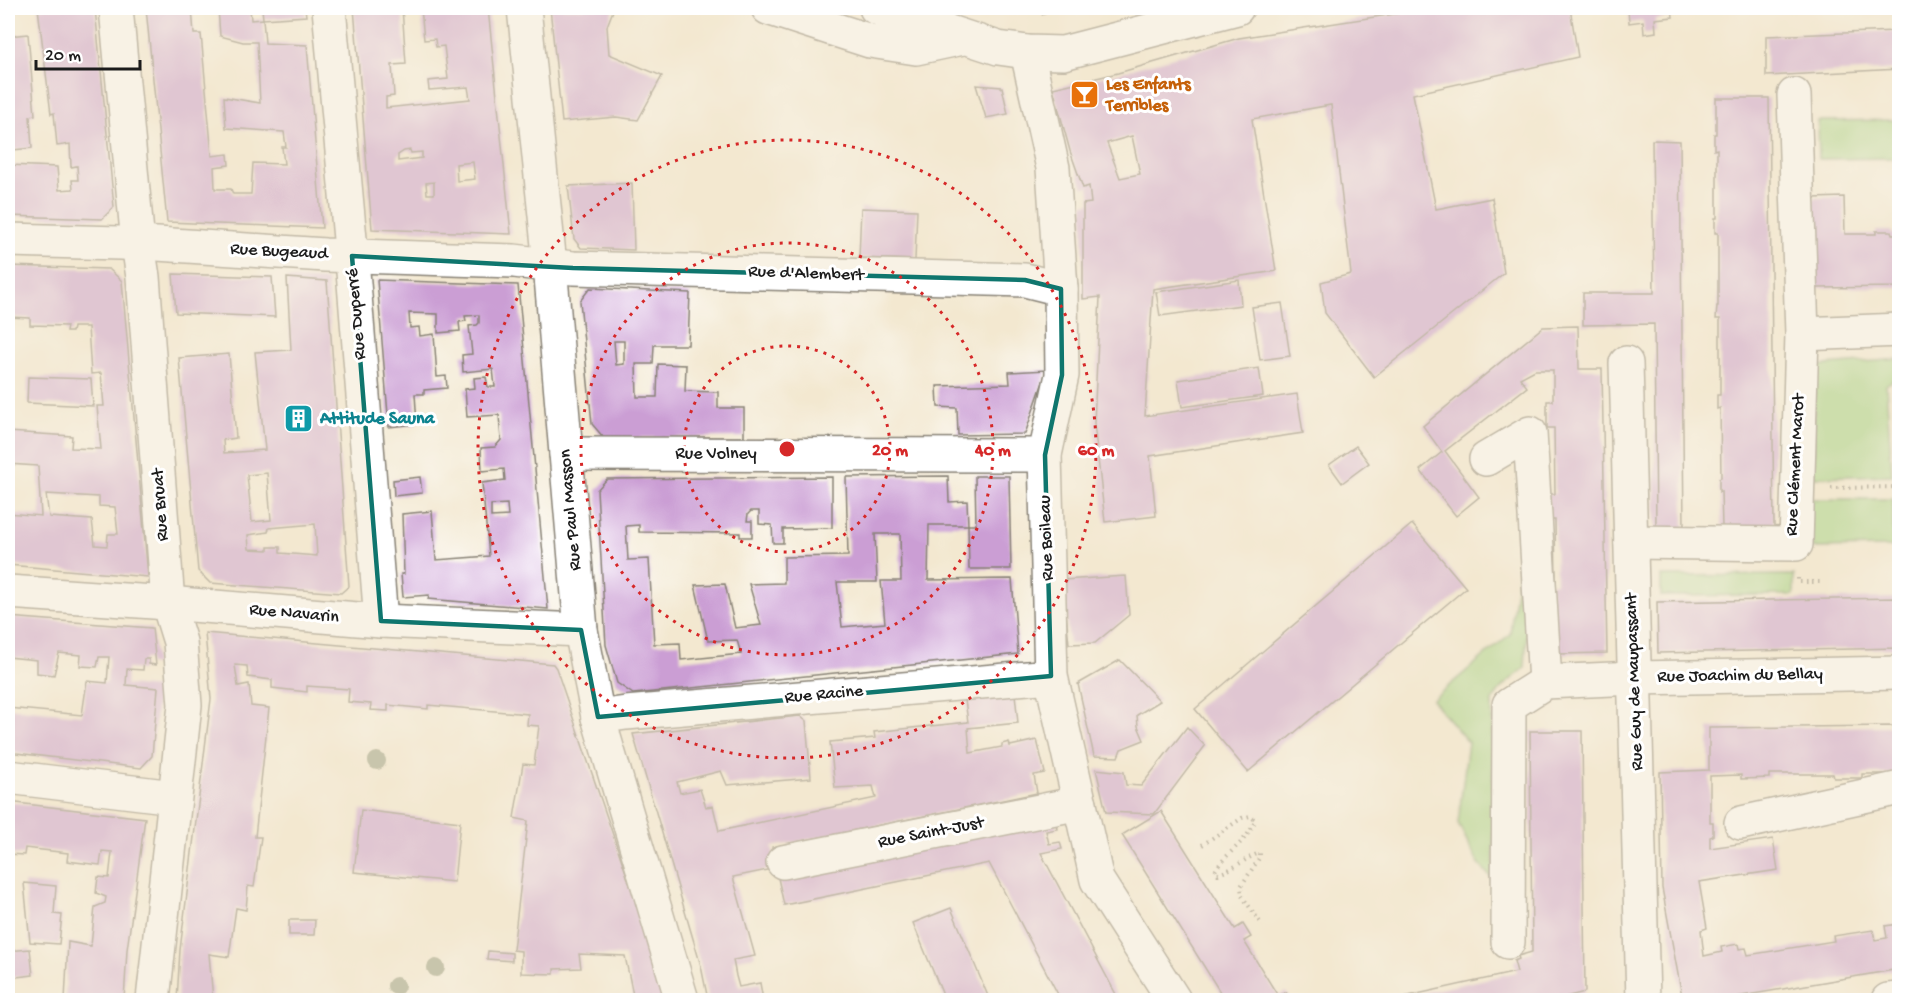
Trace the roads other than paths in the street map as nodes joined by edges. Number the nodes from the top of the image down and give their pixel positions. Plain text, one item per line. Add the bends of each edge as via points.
1 (117, 8) edge
2 (329, 8) edge
3 (524, 8) edge
4 (768, 8) edge
5 (876, 8) edge
6 (1237, 8) edge
7 (964, 38) junction
8 (1027, 52) junction
9 (1794, 95) dead end
10 (8, 240) edge
11 (138, 243) junction
12 (352, 256) junction
13 (550, 265) junction
14 (1061, 289) junction
15 (1899, 330) edge
16 (1802, 334) junction
17 (1626, 363) dead end
18 (566, 454) junction
19 (1045, 455) junction
20 (1486, 459) dead end
21 (1631, 542) junction
22 (8, 592) edge
23 (168, 603) junction
24 (381, 621) junction
25 (581, 630) junction
26 (1899, 673) edge
27 (1051, 676) junction
28 (1635, 678) junction
29 (1545, 682) junction
30 (598, 717) junction
31 (8, 777) edge
32 (1899, 788) edge
33 (174, 797) junction
34 (1080, 803) junction
35 (1741, 823) dead end
36 (783, 862) dead end
37 (1508, 942) dead end
38 (1899, 999) edge
39 (153, 1000) edge
40 (682, 1000) edge
41 (1173, 1000) edge
42 (1643, 1000) edge
43 (1888, 1000) edge

1 - 11 street, Rue Bruat
2 - 12 street, Rue Duperré
3 - 13 street, Rue Paul Masson
4 - 7 street via 870,41 916,48
5 - 7 street
6 - 8 street via 1063,53
7 - 8 street
8 - 14 street, Rue Boileau via 1053,168
9 - 16 street, Rue Clément Marot
10 - 11 street, Rue Bugeaud
11 - 12 street, Rue Bugeaud
11 - 23 street, Rue Bruat
12 - 13 street, Rue Bugeaud
12 - 24 street, Rue Duperré
13 - 14 street, Rue d'Alembert via 1025,280
13 - 18 street, Rue Paul Masson
14 - 19 street, Rue Boileau via 1062,375
15 - 16 street
16 - 21 street, Rue Clément Marot via 1796,544
17 - 21 street, Rue Guy de Maupassant
18 - 19 street, Rue Volney
18 - 25 street, Rue Paul Masson
19 - 27 street, Rue Boileau
20 - 29 street via 1530,433
21 - 28 street, Rue Guy de Maupassant
22 - 23 street, Rue Navarin
23 - 24 street, Rue Navarin
23 - 33 street, Rue Bruat via 180,642 185,705
24 - 25 street, Rue Navarin
25 - 30 street, Rue Paul Masson
26 - 28 street, Rue Joachim du Bellay
27 - 30 street, Rue Racine
27 - 34 street, Rue Boileau
28 - 29 street, Rue Joachim du Bellay
28 - 42 street, Rue Guy de Maupassant
29 - 37 street via 1509,705
30 - 40 street, Rue Paul Masson
31 - 33 street
32 - 35 street
33 - 39 street, Rue Bruat
34 - 36 street, Rue Saint-Just
34 - 41 street, Rue Boileau via 1097,880
38 - 43 street

